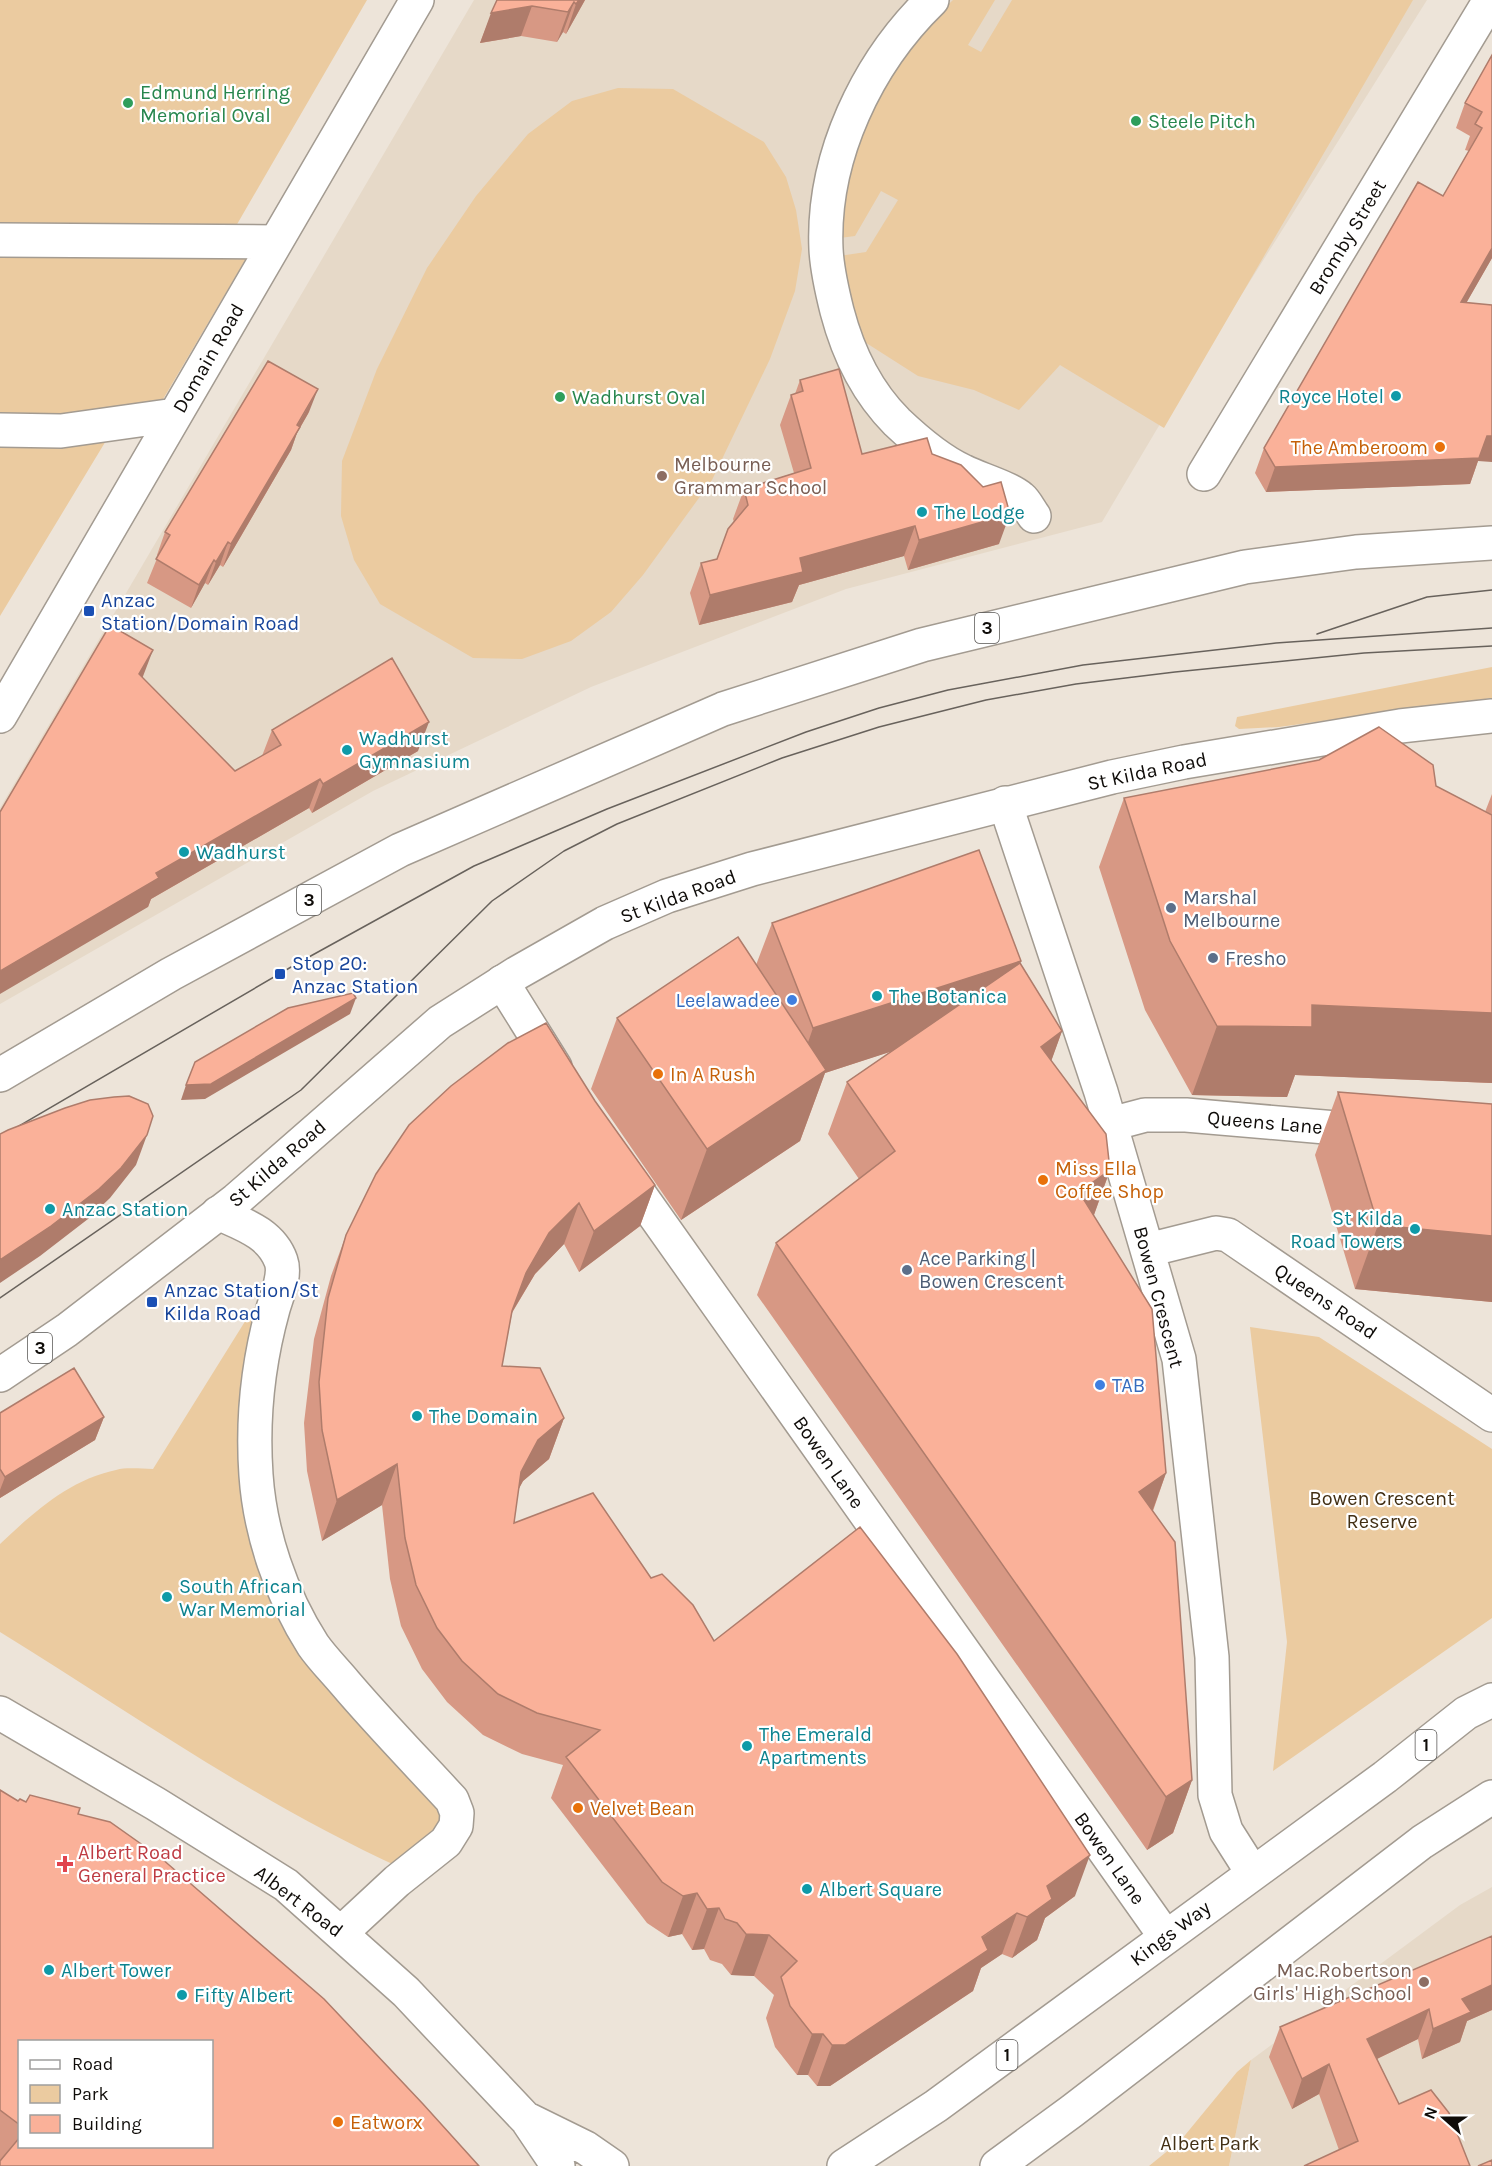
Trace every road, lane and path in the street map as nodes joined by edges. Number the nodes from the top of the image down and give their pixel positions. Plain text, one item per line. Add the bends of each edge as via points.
1 (417, 0) edge
2 (932, 0) edge
3 (1487, 15) edge
4 (0, 240) edge
5 (276, 242) junction
6 (175, 415) junction
7 (0, 430) edge
8 (1204, 474) dead end
9 (1034, 516) dead end
10 (1492, 543) edge
11 (0, 716) edge
12 (1492, 716) edge
13 (1005, 803) junction
14 (502, 982) junction
15 (0, 1075) edge
16 (570, 1091) edge
17 (1111, 1124) junction
18 (1398, 1133) edge
19 (602, 1141) edge
20 (218, 1214) junction
21 (1148, 1250) junction
22 (0, 1375) edge
23 (1492, 1415) edge
24 (1492, 1693) edge
25 (1479, 1706) edge
26 (0, 1713) edge
27 (1492, 1797) edge
28 (1252, 1872) junction
29 (342, 1932) junction
30 (1165, 1936) junction
31 (527, 2120) junction
32 (558, 2166) edge
33 (612, 2166) edge
34 (844, 2166) edge
35 (997, 2166) edge

1 - 5 main road, Domain Road
2 - 9 main road via 872,74 852,115 834,172 828,209 829,276 844,337 876,398 921,443 960,470 1020,497
3 - 8 main road, Bromby Street
4 - 5 main road
5 - 6 main road, Domain Road
6 - 7 main road via 61,431
6 - 11 main road, Domain Road
10 - 15 main road, 3 via 1356,552 1245,567 922,645 723,709 400,850 171,974
12 - 13 main road, St Kilda Road / 3 via 1400,726 1184,762
13 - 14 main road, St Kilda Road / 3 via 790,858 666,896 605,923
13 - 17 main road, Bowen Crescent
14 - 16 main road
14 - 20 main road, St Kilda Road / 3 via 440,1022
17 - 18 main road, Queens Lane via 1145,1115 1186,1115
17 - 21 main road, Bowen Crescent
19 - 30 main road, Bowen Lane
20 - 22 main road, St Kilda Road / 3 via 67,1330
20 - 29 main road via 258,1231 282,1263 261,1362 253,1437 256,1479 270,1552 287,1596 314,1646 452,1800 457,1813 456,1826 446,1842
21 - 23 main road, Queens Road via 1216,1233 1228,1234
21 - 28 main road, Bowen Crescent via 1179,1359 1212,1657 1215,1795 1226,1831
24 - 25 main road, Kings Way
25 - 28 main road, Kings Way / 1
26 - 29 main road, Albert Road via 286,1886
27 - 35 main road via 1422,1842
28 - 30 main road, Kings Way / 1
29 - 31 main road, Albert Road via 406,1992
30 - 34 main road, Kings Way / 1 via 936,2106
31 - 32 main road, Albert Road
31 - 33 main road, Albert Road via 586,2148

